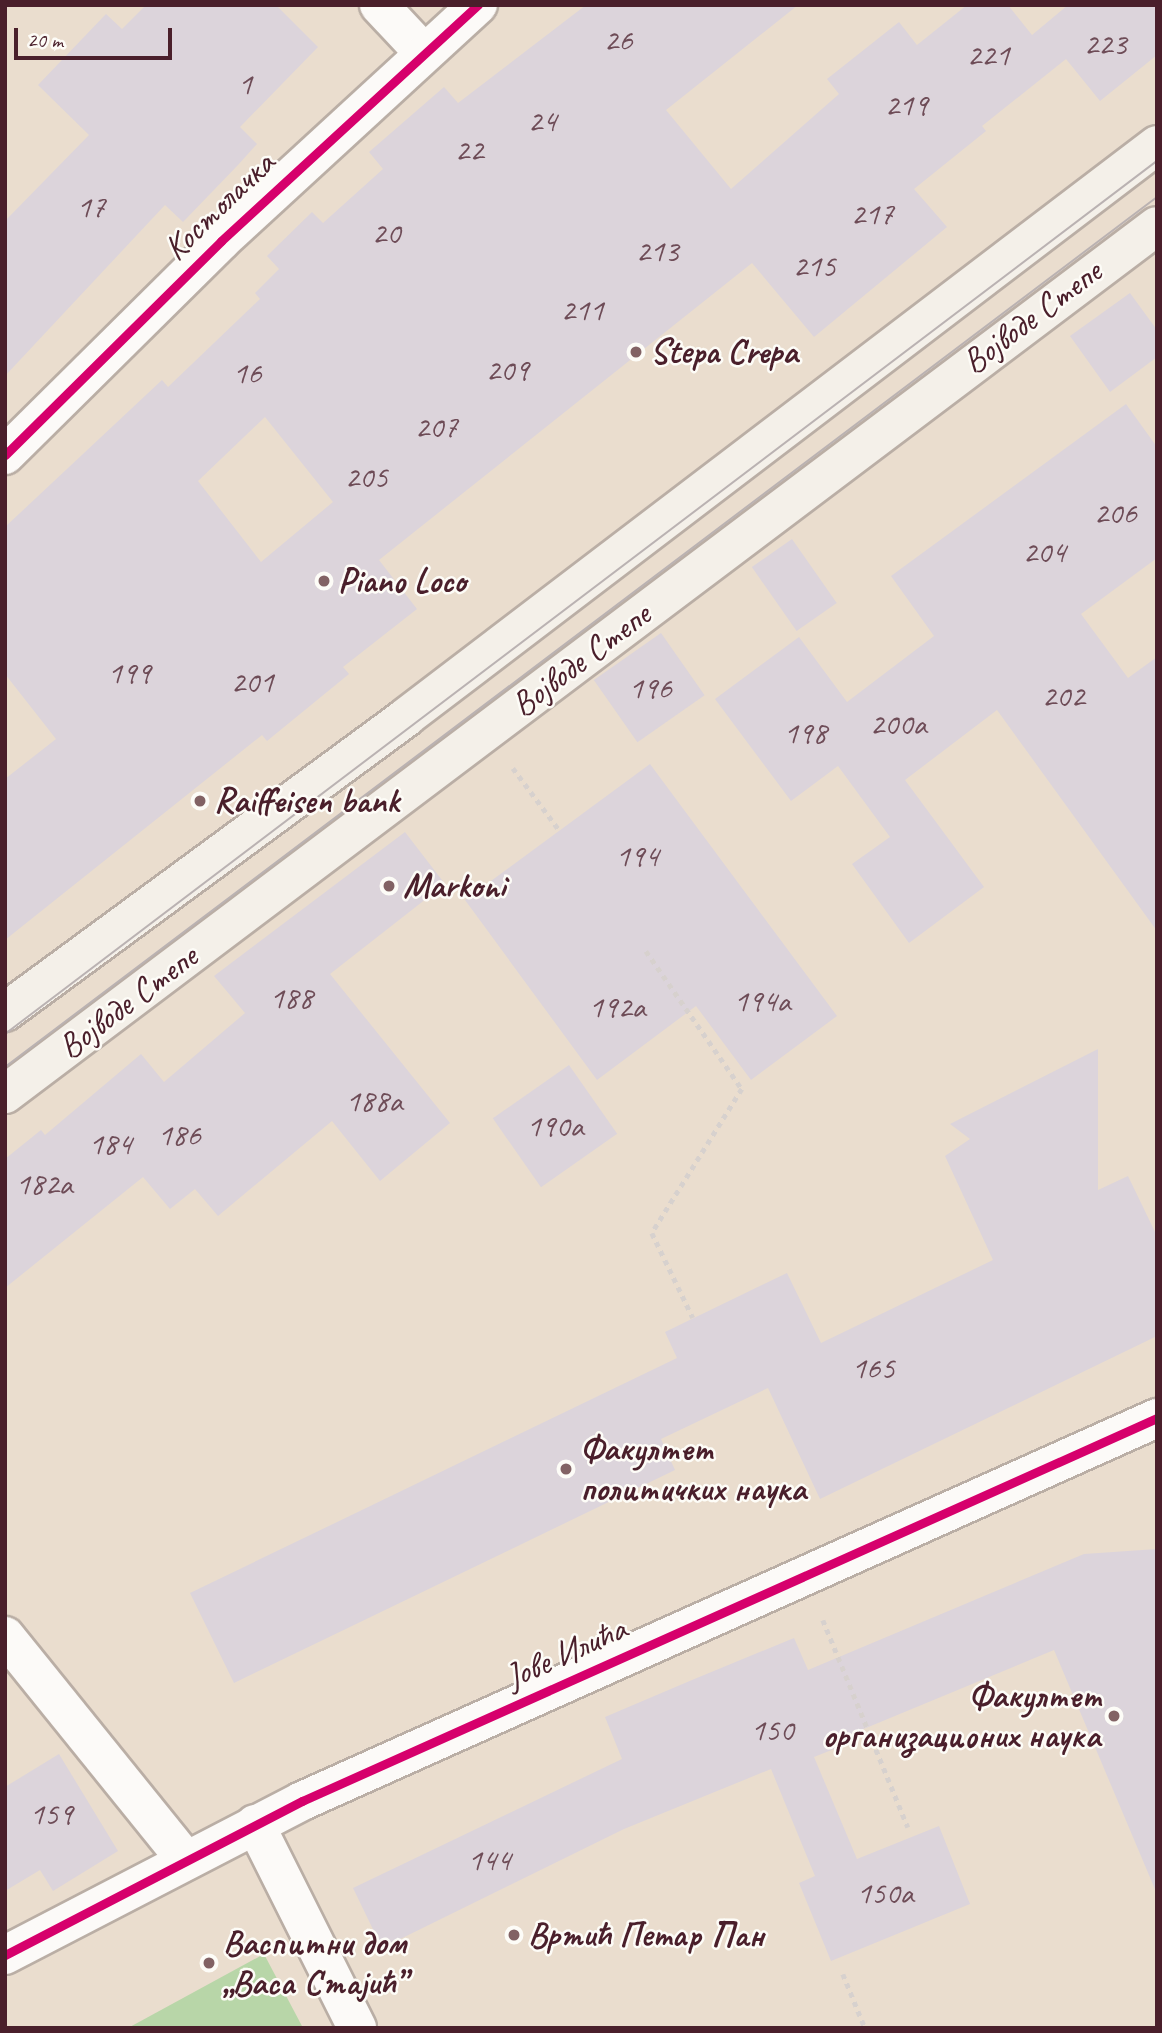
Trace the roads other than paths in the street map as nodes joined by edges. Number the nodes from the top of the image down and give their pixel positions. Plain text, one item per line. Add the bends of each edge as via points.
1 (379, 5) edge
2 (478, 5) edge
3 (424, 53) junction
4 (1157, 145) edge
5 (1157, 226) edge
6 (5, 455) edge
7 (5, 1012) edge
8 (5, 1094) edge
9 (1157, 1418) edge
10 (5, 1636) edge
11 (255, 1824) junction
12 (184, 1859) junction
13 (5, 1955) edge
14 (357, 2028) edge

1 - 3 street
2 - 3 street, Костолачка
3 - 6 street, Костолачка via 221,240
4 - 7 main road, Војводе Степе via 417,708
5 - 8 main road, Војводе Степе
9 - 11 street, Јове Илића
10 - 12 street
11 - 12 street, Јове Илића
11 - 14 street
12 - 13 street, Јове Илића

